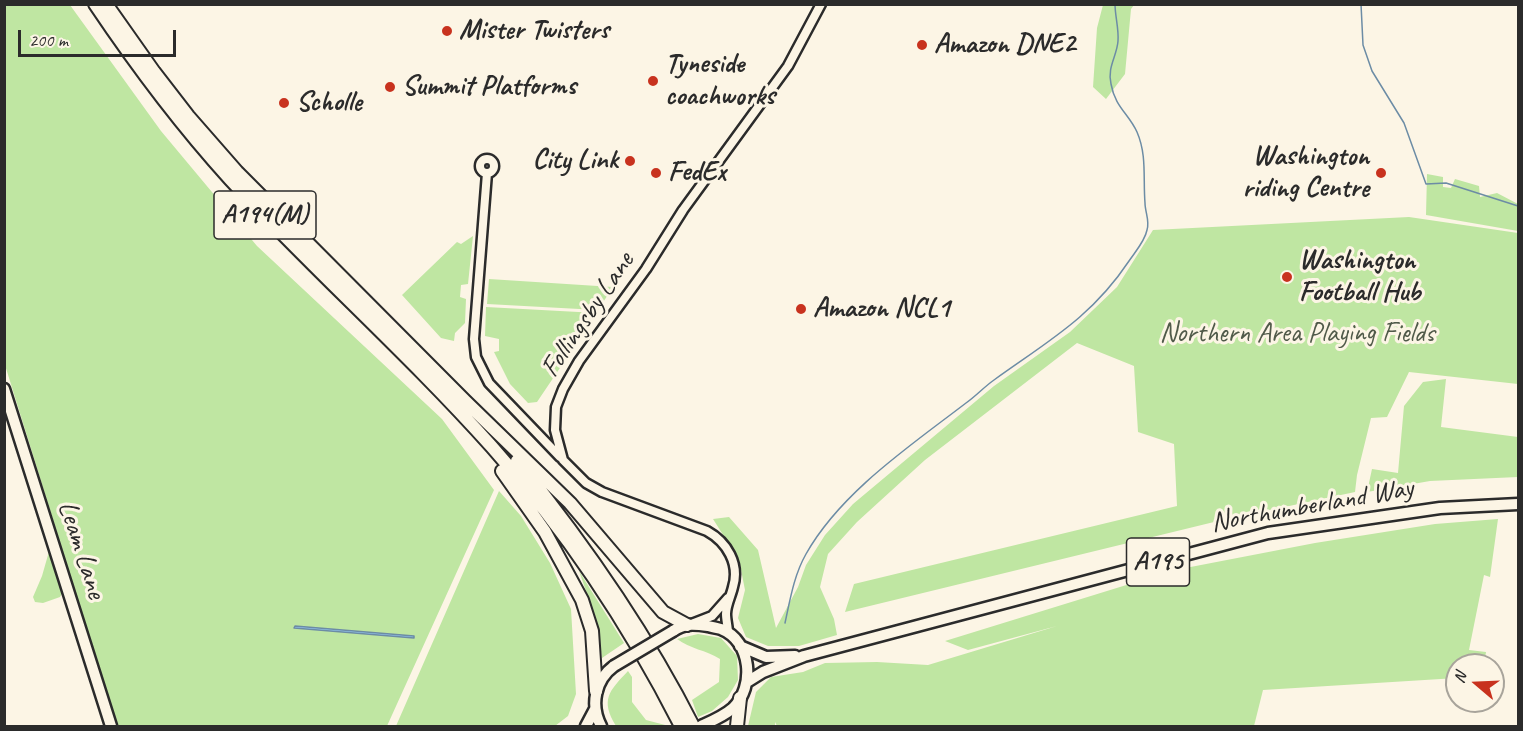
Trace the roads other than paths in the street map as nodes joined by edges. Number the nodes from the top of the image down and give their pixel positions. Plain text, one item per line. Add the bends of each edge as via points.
1 (95, 4) edge
2 (106, 4) edge
3 (821, 4) edge
4 (487, 173) dead end
5 (4, 389) edge
6 (460, 404) junction
7 (563, 460) junction
8 (1518, 504) edge
9 (730, 596) junction
10 (690, 624) junction
11 (728, 633) junction
12 (740, 646) junction
13 (804, 656) junction
14 (747, 682) junction
15 (596, 691) junction
16 (740, 698) junction
17 (595, 709) junction
18 (111, 726) edge
19 (586, 726) edge
20 (601, 726) edge
21 (681, 726) edge
22 (693, 726) edge
23 (701, 726) edge
24 (737, 726) edge

1 - 6 highway, A194(M) via 146,78 223,171
2 - 6 highway, A194(M) via 188,116 237,172
3 - 7 street, Follingsby Lane via 788,66 683,210 563,389 555,419
4 - 7 street via 474,339 476,357 489,383
5 - 18 main road, Leam Lane
6 - 10 highway, A194(M) via 570,503 663,612
6 - 15 highway, A194(M) via 531,510 582,600 592,631
6 - 21 highway, A194(M) via 583,562 635,641
6 - 22 highway, A194(M) via 551,504 594,561 671,683
7 - 9 street via 596,489 715,535 734,565
8 - 13 main road, Northumberland Way / A195 via 1440,508 1268,533
9 - 10 street via 712,616
9 - 11 street
10 - 11 main road
10 - 15 main road, bridge via 614,666
11 - 12 main road
12 - 13 main road, Northumberland Way / A195 via 766,657
12 - 14 main road via 747,665
13 - 14 main road, Northumberland Way / A195
14 - 16 main road
15 - 17 main road
16 - 23 main road via 733,708
16 - 24 highway
17 - 19 main road
17 - 20 main road

